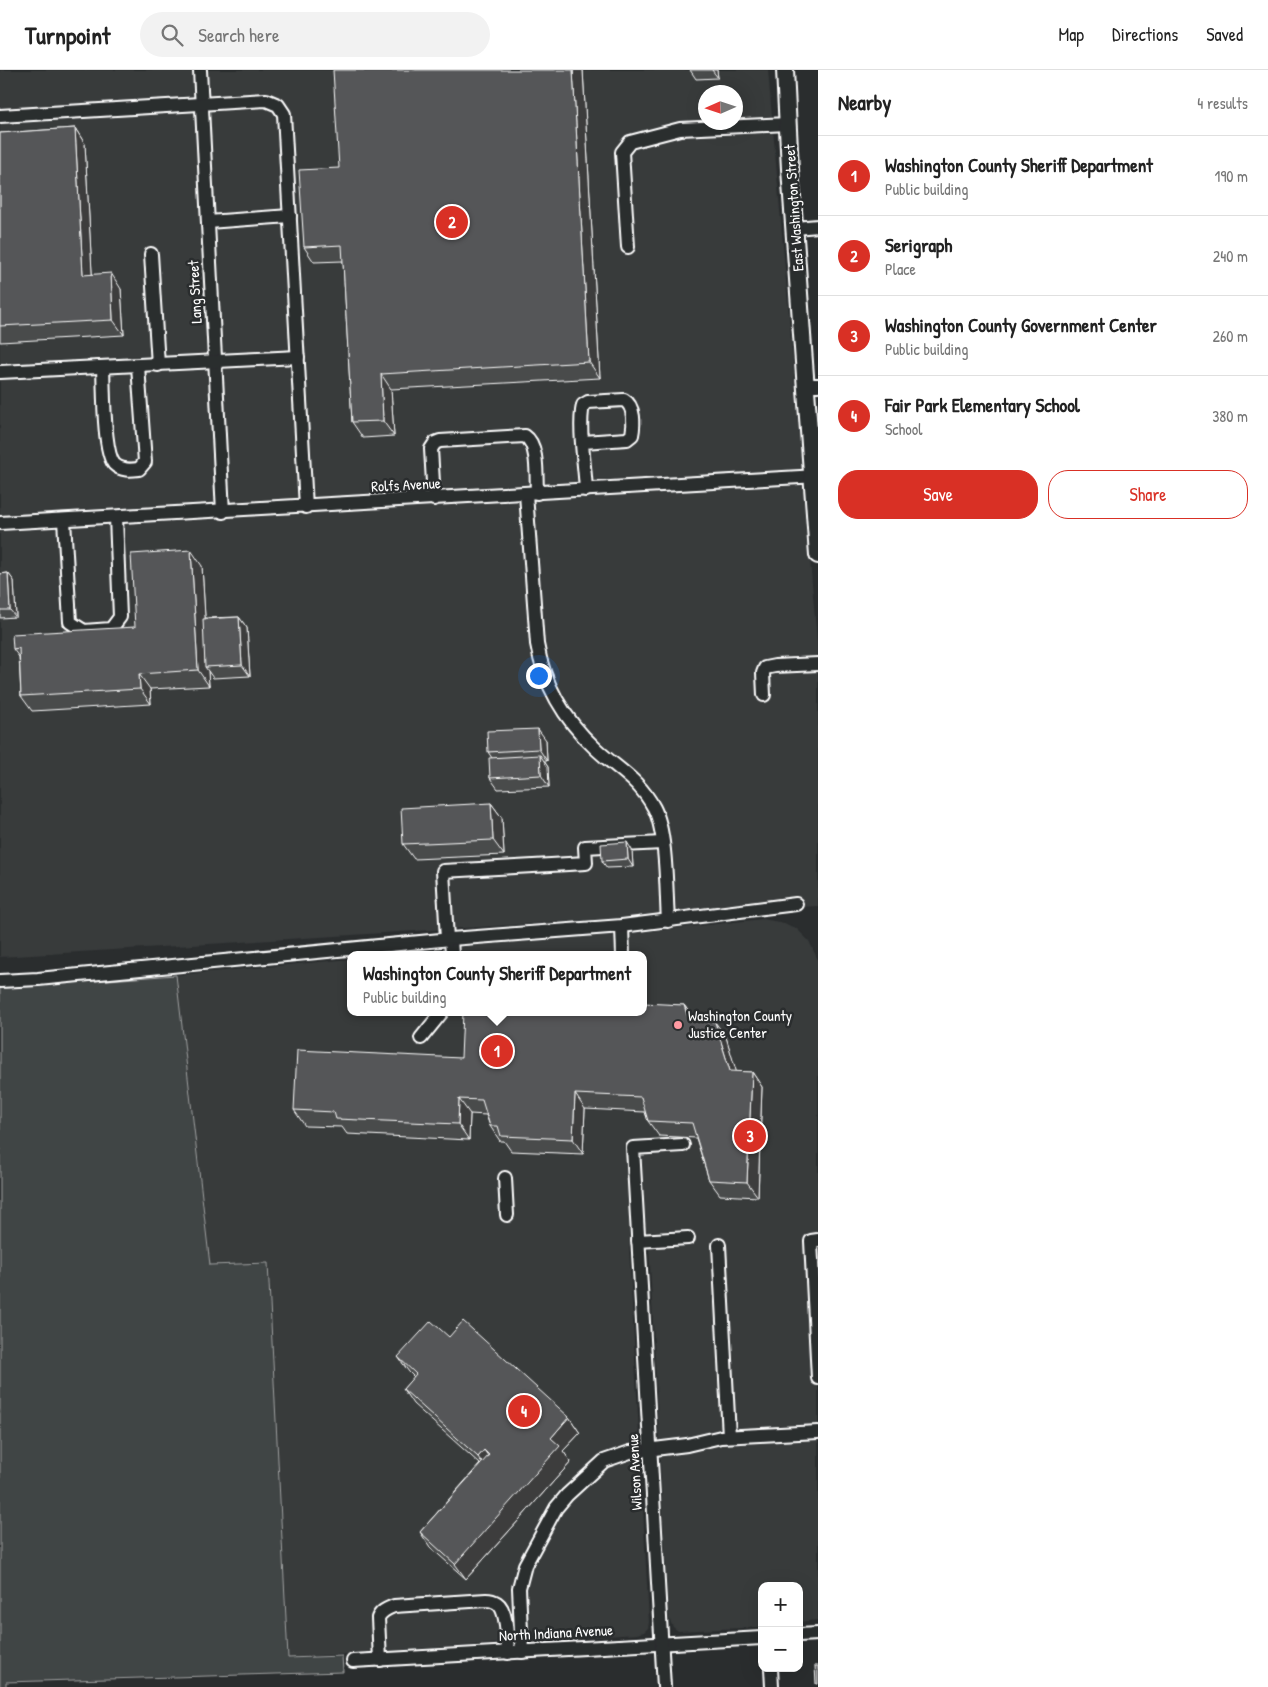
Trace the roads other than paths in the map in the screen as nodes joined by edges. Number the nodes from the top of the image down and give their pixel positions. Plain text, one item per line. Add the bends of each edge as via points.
1 (200, 70) edge
2 (785, 70) edge
3 (202, 104) junction
4 (0, 116) edge
5 (788, 124) junction
6 (290, 216) junction
7 (208, 222) junction
8 (818, 226) edge
9 (795, 228) junction
10 (628, 247) dead end
11 (151, 254) dead end
12 (298, 357) junction
13 (215, 362) junction
14 (158, 365) junction
15 (138, 366) junction
16 (103, 368) junction
17 (0, 372) edge
18 (812, 385) edge
19 (583, 442) junction
20 (816, 477) edge
21 (586, 490) junction
22 (532, 494) junction
23 (434, 499) junction
24 (306, 507) junction
25 (223, 512) junction
26 (116, 517) junction
27 (64, 520) junction
28 (0, 523) edge
29 (818, 555) edge
30 (818, 664) edge
31 (764, 695) dead end
32 (662, 843) junction
33 (796, 904) dead end
34 (668, 921) junction
35 (622, 926) junction
36 (449, 939) junction
37 (451, 951) edge
38 (623, 951) edge
39 (0, 981) edge
40 (439, 1016) edge
41 (421, 1038) dead end
42 (683, 1145) dead end
43 (505, 1178) dead end
44 (507, 1215) dead end
45 (688, 1238) dead end
46 (818, 1240) edge
47 (638, 1241) junction
48 (720, 1246) dead end
49 (818, 1378) edge
50 (818, 1432) edge
51 (729, 1436) junction
52 (650, 1448) junction
53 (818, 1634) edge
54 (803, 1635) edge
55 (758, 1638) edge
56 (661, 1644) junction
57 (508, 1652) junction
58 (522, 1652) junction
59 (380, 1660) junction
60 (353, 1662) dead end
61 (771, 1672) edge
62 (664, 1687) edge
63 (772, 1687) edge

1 - 3 street, Lang Street
2 - 5 main road, East Washington Street
3 - 4 street
3 - 6 street via 266,100 278,105 284,114
3 - 7 street, Lang Street
5 - 9 main road, East Washington Street
5 - 10 street via 680,129 630,142 622,152
6 - 7 street
6 - 12 street
7 - 13 street, Lang Street
8 - 9 street
9 - 18 main road, East Washington Street
11 - 14 street
12 - 13 street
12 - 24 street
13 - 14 street
13 - 25 street, Lang Street
14 - 15 street
15 - 16 street
15 - 16 street via 145,462 140,469 127,470 115,465 110,456
16 - 17 street
18 - 20 main road, East Washington Street
19 - 19 street via 582,405 588,402 629,402 632,435 627,439
19 - 21 street
20 - 21 street, Rolfs Avenue
20 - 29 main road, East Washington Street
21 - 22 street, Rolfs Avenue
22 - 23 street, Rolfs Avenue
22 - 23 street via 534,448 525,436 435,443 431,449
22 - 32 street via 538,644 547,682 572,724 639,786 654,808 662,829
23 - 24 street, Rolfs Avenue
24 - 25 street, Rolfs Avenue
25 - 26 street, Rolfs Avenue
26 - 27 street, Rolfs Avenue
26 - 27 street via 120,617 112,629 84,631 70,622
27 - 28 street, Rolfs Avenue
30 - 31 street via 765,668
32 - 34 street
32 - 36 street via 585,847 586,863 443,871
33 - 34 street
34 - 35 street
35 - 36 street
35 - 38 street
36 - 37 street
36 - 39 street
40 - 41 street
42 - 47 street, Wilson Avenue via 633,1148
43 - 44 street
45 - 47 street
46 - 49 street via 811,1241
47 - 52 street, Wilson Avenue
48 - 51 street
50 - 51 street
51 - 52 street
52 - 56 street, Wilson Avenue
52 - 58 street via 604,1461 556,1508 521,1577
53 - 54 street
55 - 56 street, North Indiana Avenue
56 - 58 street, North Indiana Avenue
56 - 62 street, Wilson Avenue
57 - 58 street, North Indiana Avenue
57 - 59 street, North Indiana Avenue
57 - 59 street via 502,1608 498,1603 486,1600 386,1609 378,1618
59 - 60 street, North Indiana Avenue
61 - 63 street

